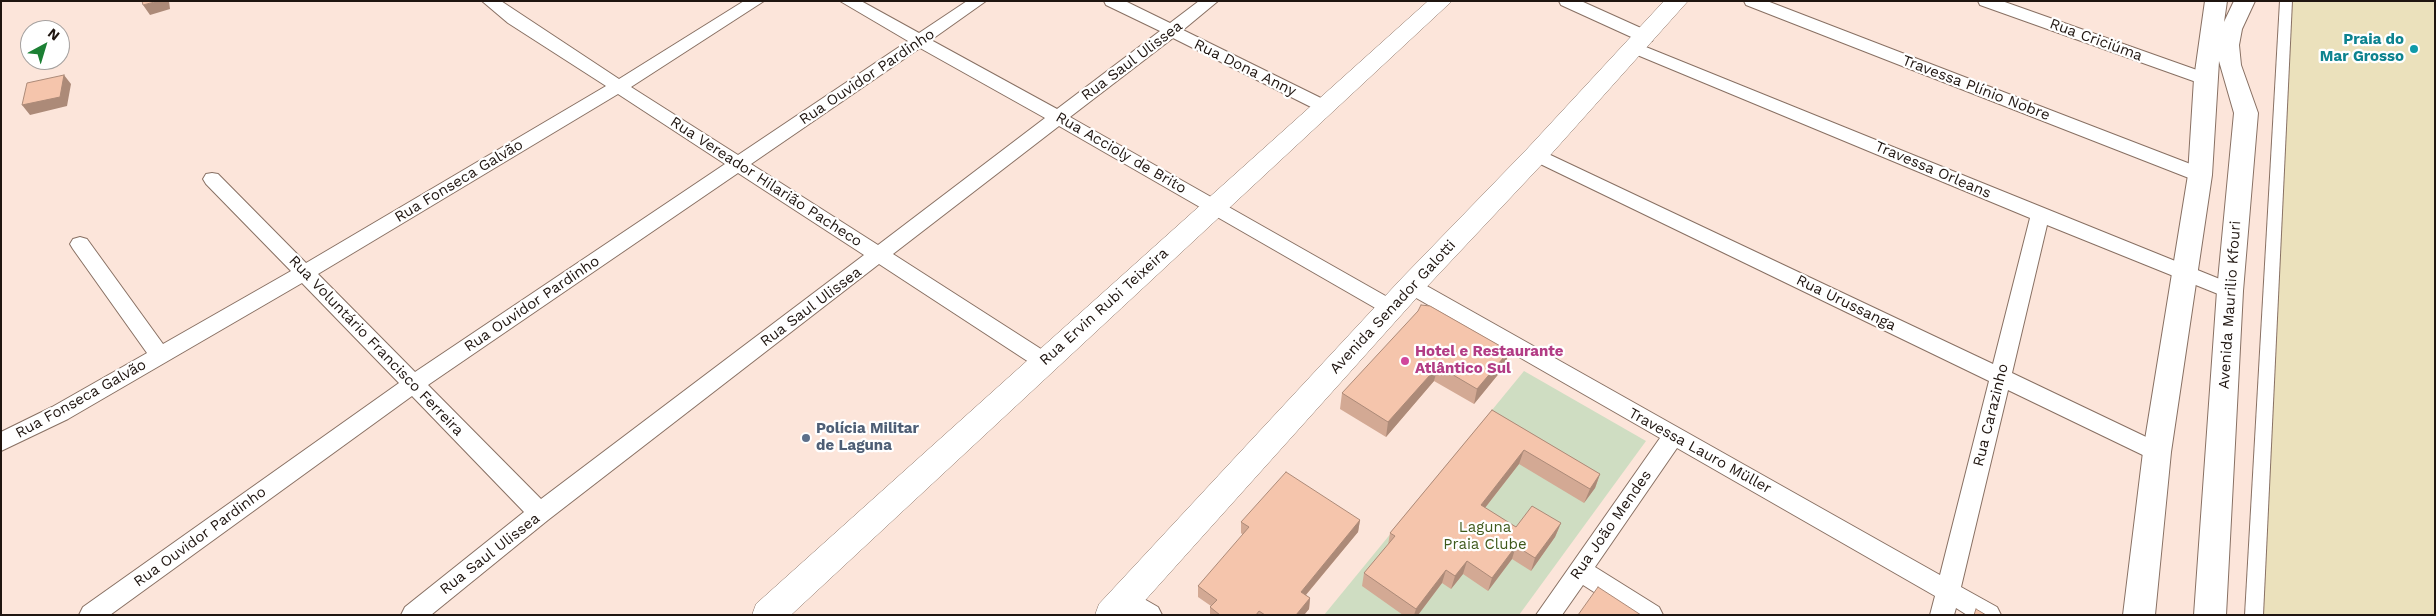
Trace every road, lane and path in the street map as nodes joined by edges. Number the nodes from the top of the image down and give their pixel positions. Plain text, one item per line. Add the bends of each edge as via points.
1 (490, 1) edge
2 (756, 1) edge
3 (848, 1) edge
4 (978, 1) edge
5 (1112, 1) edge
6 (1210, 1) edge
7 (1441, 1) edge
8 (1567, 1) edge
9 (1677, 1) edge
10 (1752, 1) edge
11 (1986, 1) edge
12 (2216, 1) edge
13 (2245, 1) edge
14 (2286, 1) edge
15 (1171, 32) junction
16 (918, 41) junction
17 (1641, 42) junction
18 (2205, 79) junction
19 (618, 87) junction
20 (1325, 107) junction
21 (1057, 117) junction
22 (1536, 155) junction
23 (738, 164) junction
24 (2200, 175) junction
25 (212, 179) dead end
26 (1214, 207) junction
27 (2040, 215) junction
28 (80, 244) dead end
29 (879, 255) junction
30 (304, 273) junction
31 (2184, 274) junction
32 (1411, 286) junction
33 (2230, 291) junction
34 (1391, 308) junction
35 (160, 356) junction
36 (1044, 362) junction
37 (2001, 377) junction
38 (413, 384) junction
39 (1674, 436) junction
40 (1, 442) edge
41 (2157, 452) junction
42 (540, 513) junction
43 (1580, 570) junction
44 (1948, 591) junction
45 (1118, 607) edge
46 (91, 615) edge
47 (413, 615) edge
48 (768, 615) edge
49 (1150, 615) edge
50 (1548, 615) edge
51 (1651, 615) edge
52 (1942, 615) edge
53 (1990, 615) edge
54 (2139, 615) edge
55 (2210, 615) edge
56 (2254, 615) edge

1 - 19 street, Rua Vereador Hilarião Pacheco
2 - 19 street, Rua Fonseca Galvão
3 - 16 street, Rua Accioly de Brito
4 - 16 street, Rua Ouvidor Pardinho
5 - 15 street, Rua Dona Anny
6 - 15 street, Rua Saul Ulissea
7 - 20 main road, Rua Ervin Rubi Teixeira
8 - 17 street, Travessa Orleans
9 - 17 main road, Avenida Senador Galotti
10 - 24 street, Travessa Plínio Nobre
11 - 18 street, Rua Criciúma
12 - 18 street
13 - 33 street, Avenida Maurilio Kfouri via 2231,29 2228,45 2230,65 2246,113
14 - 56 street
15 - 20 street, Rua Dona Anny
15 - 21 street, Rua Saul Ulissea
16 - 21 street, Rua Accioly de Brito
16 - 23 street, Rua Ouvidor Pardinho
17 - 22 main road, Avenida Senador Galotti
17 - 27 street, Travessa Orleans
18 - 24 street
19 - 23 street, Rua Vereador Hilarião Pacheco
19 - 30 street, Rua Fonseca Galvão
20 - 26 main road, Rua Ervin Rubi Teixeira
21 - 26 street, Rua Accioly de Brito
21 - 29 street, Rua Saul Ulissea
22 - 32 main road, Avenida Senador Galotti
22 - 37 street, Rua Urussanga
23 - 29 street, Rua Vereador Hilarião Pacheco
23 - 38 street, Rua Ouvidor Pardinho
24 - 31 street
25 - 30 street, Rua Voluntário Francisco Ferreira
26 - 34 street, Rua Accioly de Brito
26 - 36 main road, Rua Ervin Rubi Teixeira
27 - 31 street, Travessa Orleans
27 - 37 street, Rua Carazinho
28 - 35 street, Rua Fonseca Galvão
29 - 36 street, Rua Vereador Hilarião Pacheco
29 - 42 street, Rua Saul Ulissea
30 - 35 street, Rua Fonseca Galvão
30 - 38 street, Rua Voluntário Francisco Ferreira
31 - 33 street, Travessa Orleans
31 - 41 street
32 - 34 main road, Avenida Senador Galotti
32 - 39 street, Travessa Lauro Müller
33 - 55 street, Avenida Maurilio Kfouri
34 - 45 main road, Avenida Senador Galotti
35 - 40 street, Rua Fonseca Galvão via 60,413
36 - 48 main road, Rua Ervin Rubi Teixeira
37 - 41 street, Rua Urussanga
37 - 44 street, Rua Carazinho
38 - 42 street, Rua Voluntário Francisco Ferreira
38 - 46 street, Rua Ouvidor Pardinho
39 - 43 street, Rua João Mendes
39 - 44 street, Travessa Lauro Müller
41 - 54 street
42 - 47 street, Rua Saul Ulissea
43 - 50 street, Rua João Mendes
43 - 51 street
44 - 52 street, Rua Carazinho
44 - 53 street, Travessa Lauro Müller
45 - 49 street

